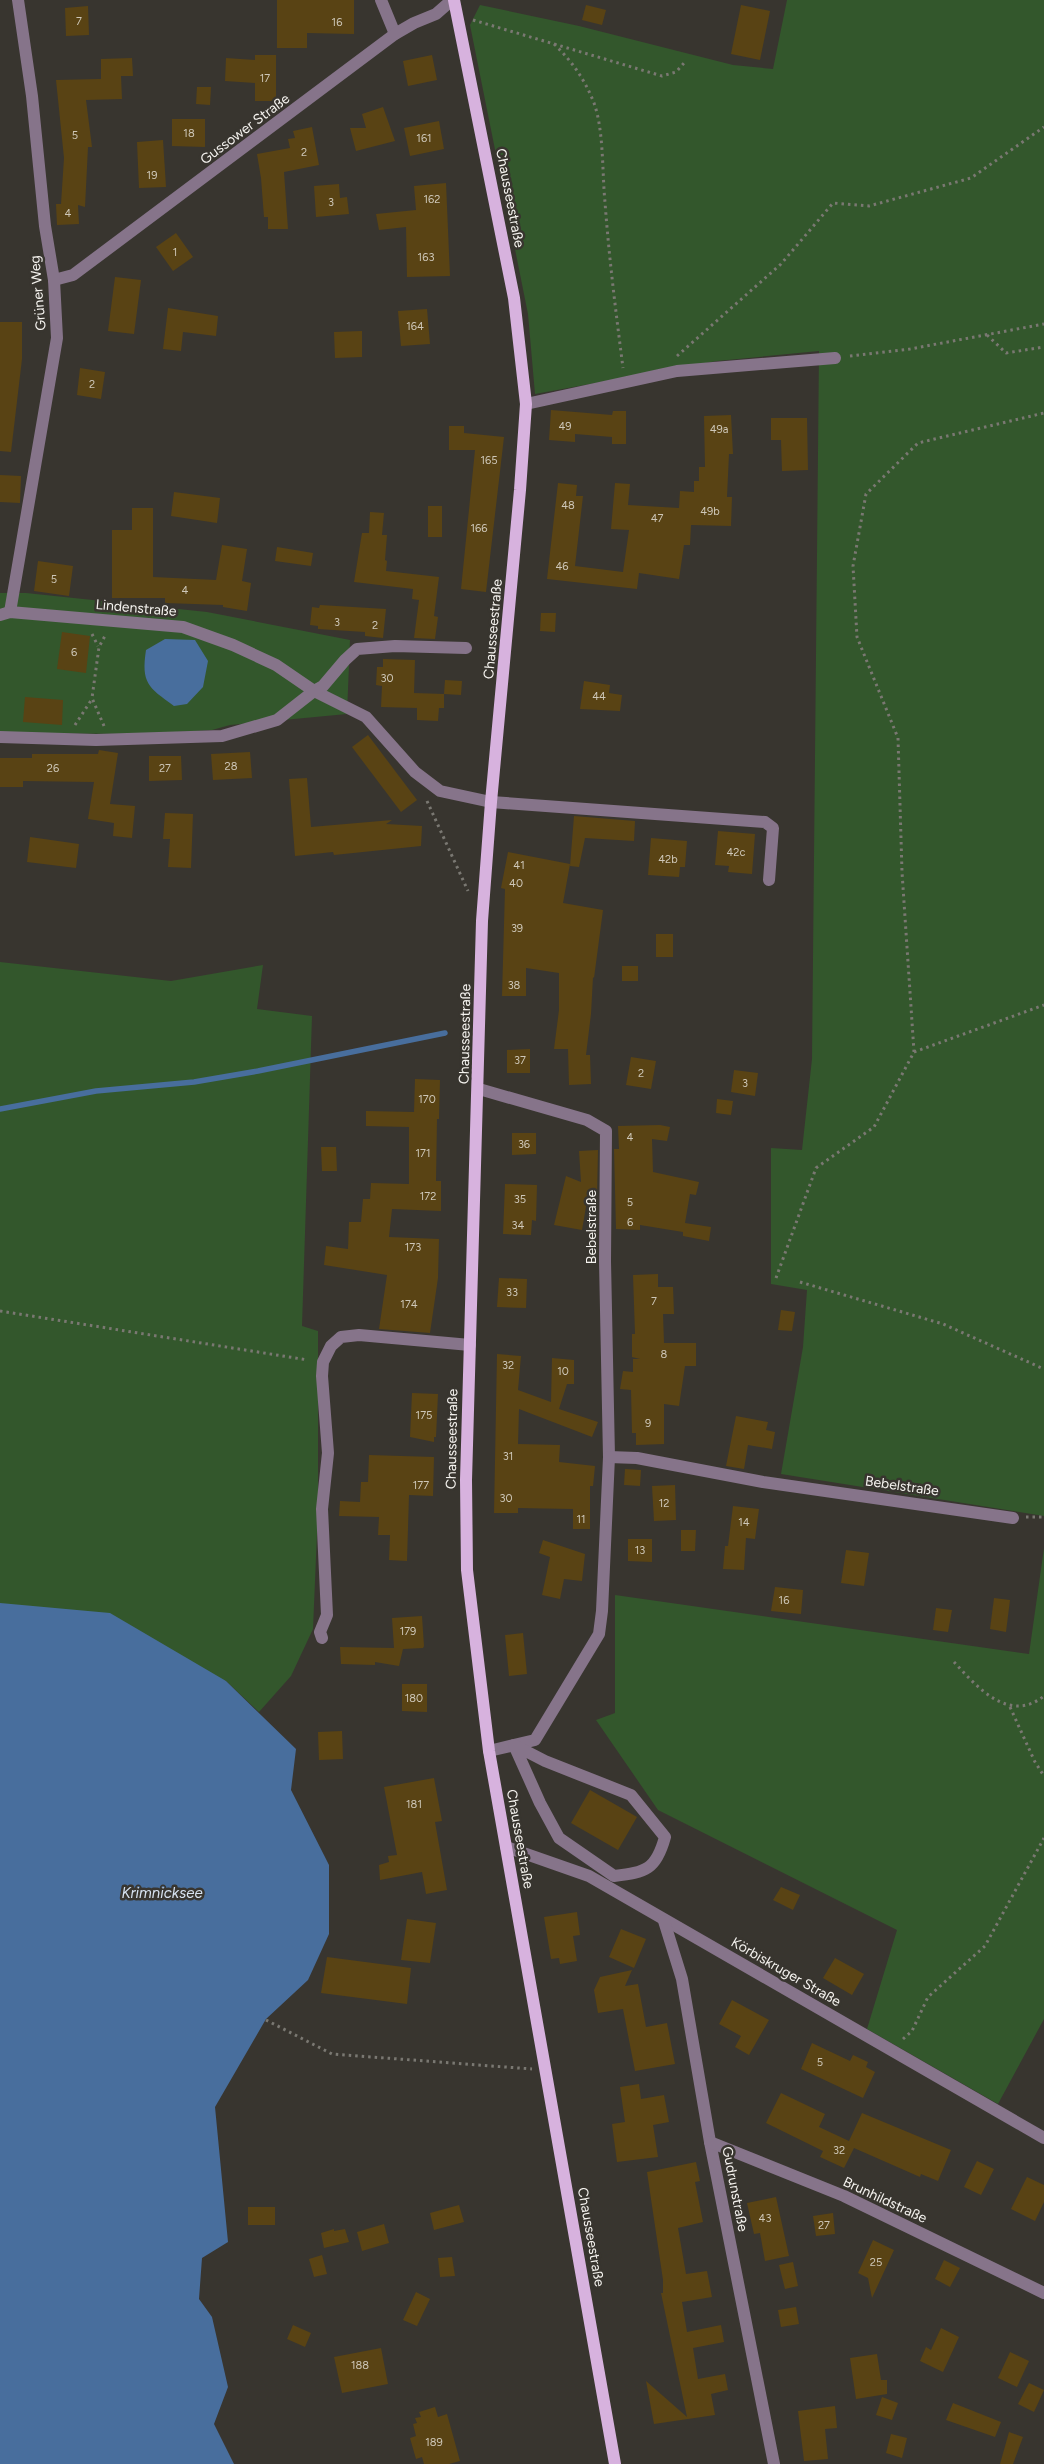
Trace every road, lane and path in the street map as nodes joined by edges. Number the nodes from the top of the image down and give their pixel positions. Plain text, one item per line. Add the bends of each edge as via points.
1 (18, 0) edge
2 (381, 0) edge
3 (453, 0) edge
4 (468, 14) dead end
5 (395, 34) junction
6 (554, 44) junction
7 (684, 63) dead end
8 (1044, 127) edge
9 (54, 280) junction
10 (1044, 324) edge
11 (987, 335) junction
12 (1044, 347) edge
13 (676, 358) dead end
14 (835, 358) joint
15 (625, 382) junction
16 (526, 404) junction
17 (1044, 412) edge
18 (5, 614) edge
19 (114, 621) junction
20 (466, 648) dead end
21 (314, 691) junction
22 (92, 698) junction
23 (0, 737) edge
24 (66, 740) junction
25 (110, 740) junction
26 (426, 798) dead end
27 (491, 802) junction
28 (769, 880) dead end
29 (469, 893) dead end
30 (1044, 1005) edge
31 (914, 1052) junction
32 (479, 1089) junction
33 (776, 1278) dead end
34 (800, 1282) dead end
35 (0, 1311) edge
36 (470, 1345) junction
37 (323, 1362) junction
38 (1044, 1369) edge
39 (609, 1457) junction
40 (1013, 1518) dead end
41 (322, 1638) dead end
42 (954, 1662) dead end
43 (1044, 1696) edge
44 (1010, 1707) junction
45 (514, 1745) junction
46 (489, 1751) junction
47 (1044, 1776) edge
48 (1044, 1838) edge
49 (506, 1847) junction
50 (664, 1921) junction
51 (266, 2020) dead end
52 (892, 2050) junction
53 (545, 2070) junction
54 (1044, 2138) edge
55 (710, 2142) junction
56 (1044, 2293) edge
57 (615, 2464) edge
58 (774, 2464) edge

1 - 9 street, Grüner Weg
2 - 5 street
3 - 5 street, Gussower Straße via 436,14
3 - 16 main road, Chausseestraße via 514,298
4 - 6 path via 473,20
5 - 9 street, Gussower Straße via 73,275
6 - 7 path via 662,76 676,72
6 - 15 path via 574,65 595,105 610,270
8 - 13 path via 971,178 869,206 833,203 782,264
9 - 18 street, Grüner Weg via 57,338
10 - 11 path
11 - 12 path via 1006,353
11 - 14 path
14 - 15 street via 677,371
15 - 16 street
16 - 27 main road, Chausseestraße
17 - 31 path via 918,443 866,494 853,566 857,637 898,738 902,872
18 - 19 street, Lindenstraße
19 - 21 street, Lindenstraße via 183,627 276,665
19 - 22 path via 99,647
20 - 21 street via 395,646 357,649 323,686
21 - 25 street via 277,720 231,734
21 - 27 street, Lindenstraße via 366,717 415,772 440,791
22 - 24 path
22 - 25 path
23 - 24 street
24 - 25 street
26 - 29 path
27 - 28 street, Lindenstraße via 765,822 773,828
27 - 32 main road, Chausseestraße via 482,921
30 - 31 path
31 - 33 path via 874,1127 816,1168
32 - 36 main road, Chausseestraße
32 - 39 street, Bebelstraße via 587,1120 606,1131
34 - 38 path via 943,1324
35 - 37 path
36 - 37 street via 359,1334 341,1337 331,1346
36 - 46 main road, Chausseestraße via 467,1570
37 - 41 street via 328,1453 322,1509 327,1615 320,1632
39 - 40 street, Bebelstraße via 638,1458 763,1482
39 - 45 street, Bebelstraße via 599,1634 535,1740
42 - 44 path via 990,1697
43 - 44 path via 1038,1701
44 - 47 path
45 - 45 street via 559,1838 614,1876 640,1873 660,1857 665,1837 631,1795 554,1765
45 - 46 street, Bebelstraße
46 - 49 main road, Chausseestraße
48 - 52 path via 985,1946 928,1997 912,2031
49 - 50 street, Körbiskruger Straße via 588,1876
49 - 53 main road, Chausseestraße
50 - 52 street, Körbiskruger Straße
50 - 55 street, Gudrunstraße via 682,1979
51 - 53 path via 332,2054
52 - 54 street, Körbiskruger Straße
53 - 57 main road, Chausseestraße
55 - 56 street, Brunhildstraße via 844,2196
55 - 58 street, Gudrunstraße

